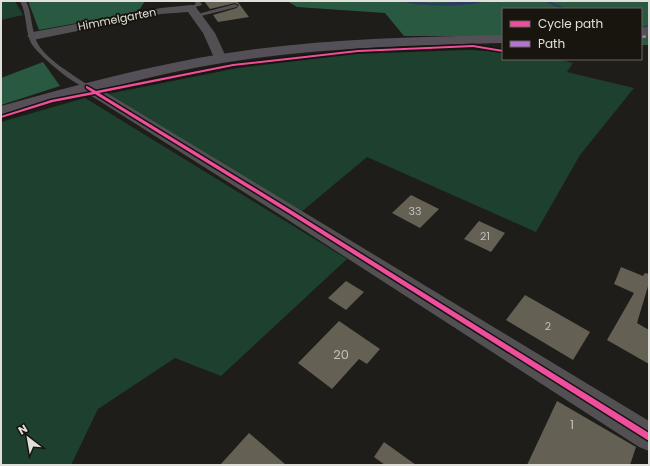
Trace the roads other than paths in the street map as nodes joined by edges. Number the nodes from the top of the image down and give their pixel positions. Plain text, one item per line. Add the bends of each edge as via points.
1 (23, 1) edge
2 (235, 6) dead end
3 (195, 8) edge
4 (33, 36) junction
5 (502, 39) edge
6 (221, 59) junction
7 (87, 87) junction
8 (1, 111) edge
9 (649, 437) edge

1 - 4 lane via 29,11
2 - 3 lane
3 - 4 street, Himmelgarten via 161,11
3 - 6 street
4 - 7 lane via 35,44 45,56
5 - 6 street via 341,45
6 - 7 street via 142,73
7 - 8 street
7 - 9 street

